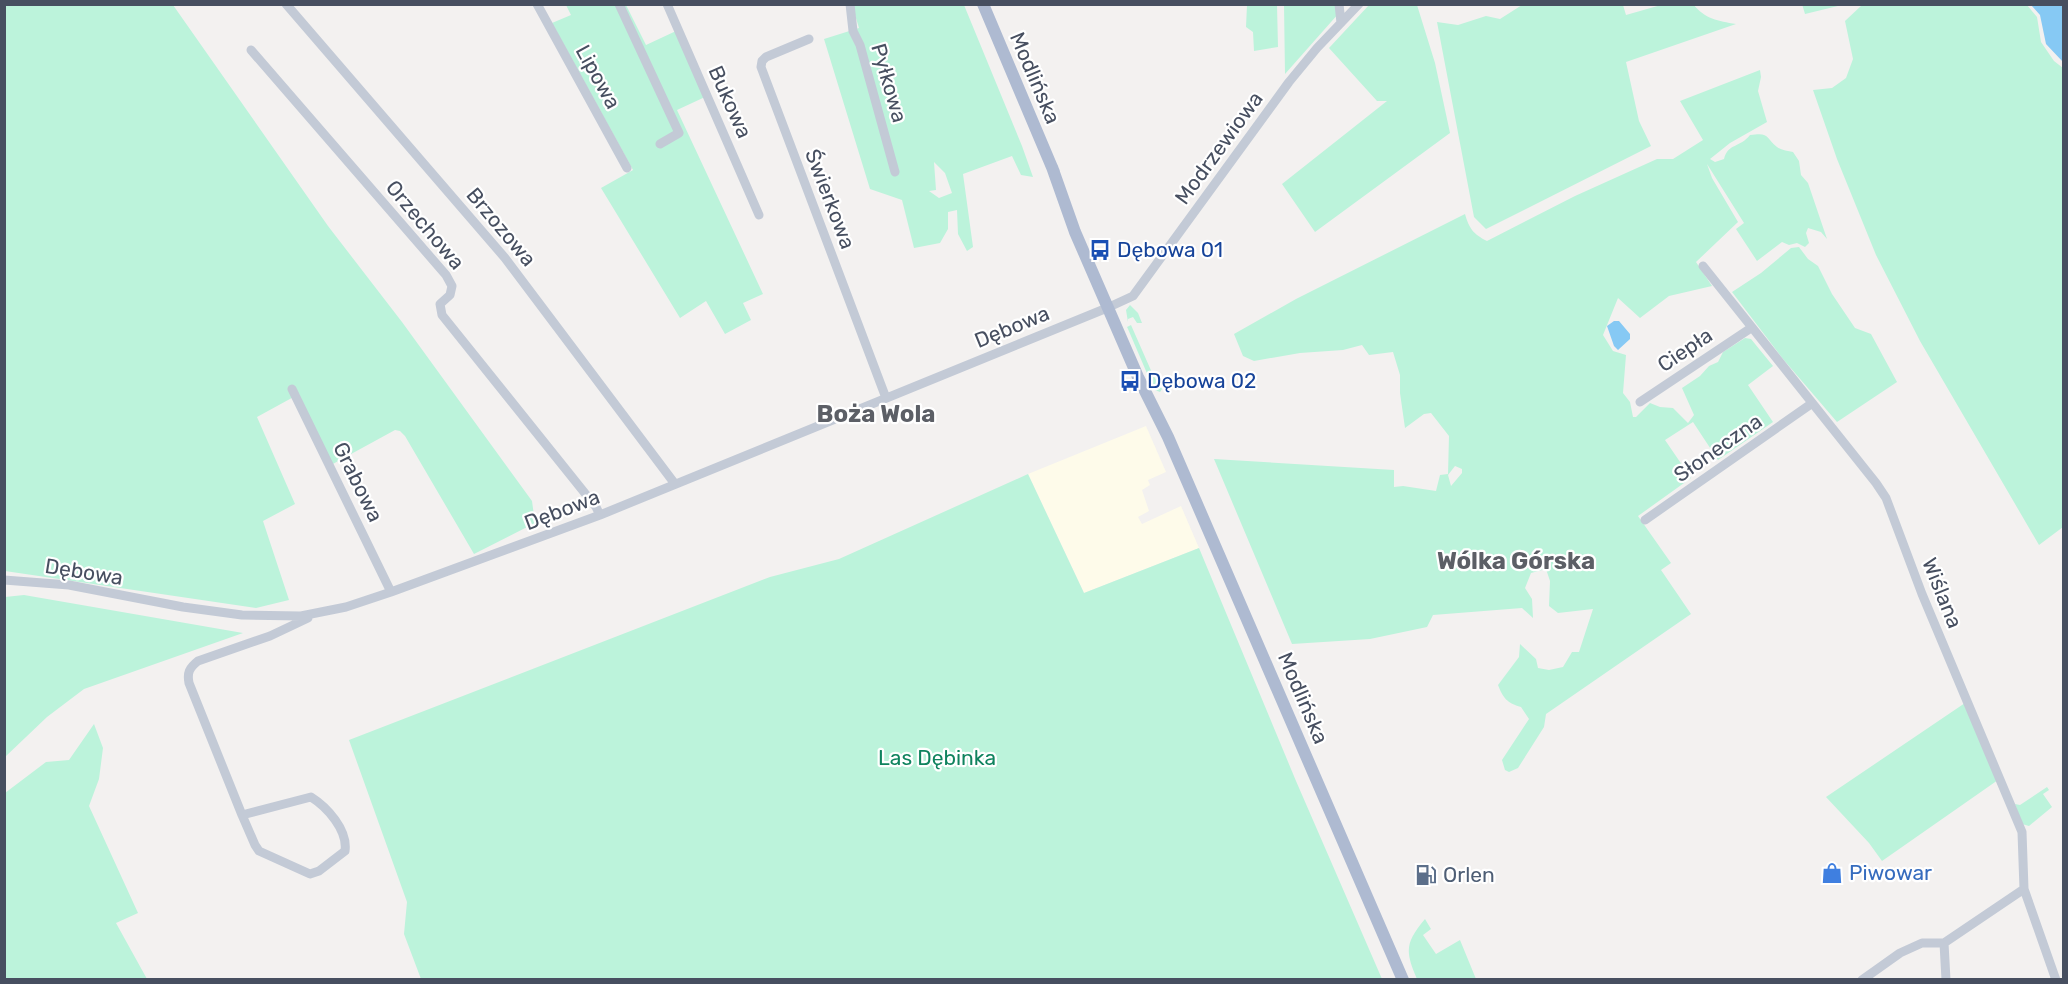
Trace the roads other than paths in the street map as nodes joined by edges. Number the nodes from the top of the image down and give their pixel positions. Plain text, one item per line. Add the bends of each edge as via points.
1 (286, 4) edge
2 (537, 4) edge
3 (619, 4) edge
4 (667, 4) edge
5 (850, 4) edge
6 (983, 4) edge
7 (1339, 4) edge
8 (1359, 4) edge
9 (1341, 23) junction
10 (809, 39) dead end
11 (250, 50) dead end
12 (660, 144) dead end
13 (627, 168) dead end
14 (895, 172) dead end
15 (759, 214) dead end
16 (1702, 266) dead end
17 (1111, 306) junction
18 (1751, 328) junction
19 (292, 389) dead end
20 (886, 398) junction
21 (1640, 402) dead end
22 (1811, 404) junction
23 (675, 484) junction
24 (600, 515) junction
25 (1645, 520) dead end
26 (4, 580) edge
27 (391, 592) junction
28 (318, 612) junction
29 (242, 815) junction
30 (2024, 889) junction
31 (1944, 943) junction
32 (1403, 980) edge
33 (1862, 980) edge
34 (1946, 980) edge
35 (2056, 980) edge

1 - 23 street, Brzozowa via 505,258
2 - 13 street, Lipowa
3 - 12 street via 679,133
4 - 15 street, Bukowa
5 - 14 street, Pyłkowa via 853,31
6 - 17 main road, Modlińska via 1052,167 1068,217
7 - 9 street
8 - 9 street, Modrzewiowa
9 - 17 street, Modrzewiowa via 1289,82 1133,296
10 - 20 street, Świerkowa via 766,57 761,67
11 - 24 street, Orzechowa via 446,275 452,285 450,295 440,304 441,315
16 - 18 street, Wiślana
17 - 20 street, Dębowa
17 - 32 main road, Modlińska via 1149,403 1166,432
18 - 21 street, Ciepła
18 - 22 street, Wiślana
19 - 27 street, Grabowa
20 - 23 street, Dębowa
22 - 25 street, Słoneczna
22 - 30 street, Wiślana via 1886,498 2022,832
23 - 24 street, Dębowa
24 - 27 street, Dębowa
26 - 28 street, Dębowa via 69,585 242,615 301,616
27 - 28 street, Dębowa
28 - 29 street via 270,636 198,661 188,675
29 - 29 street via 259,851 310,874 345,851 342,831 320,802 311,797
30 - 31 street
30 - 35 street, Wiślana
31 - 33 street via 1922,943 1900,953
31 - 34 street

